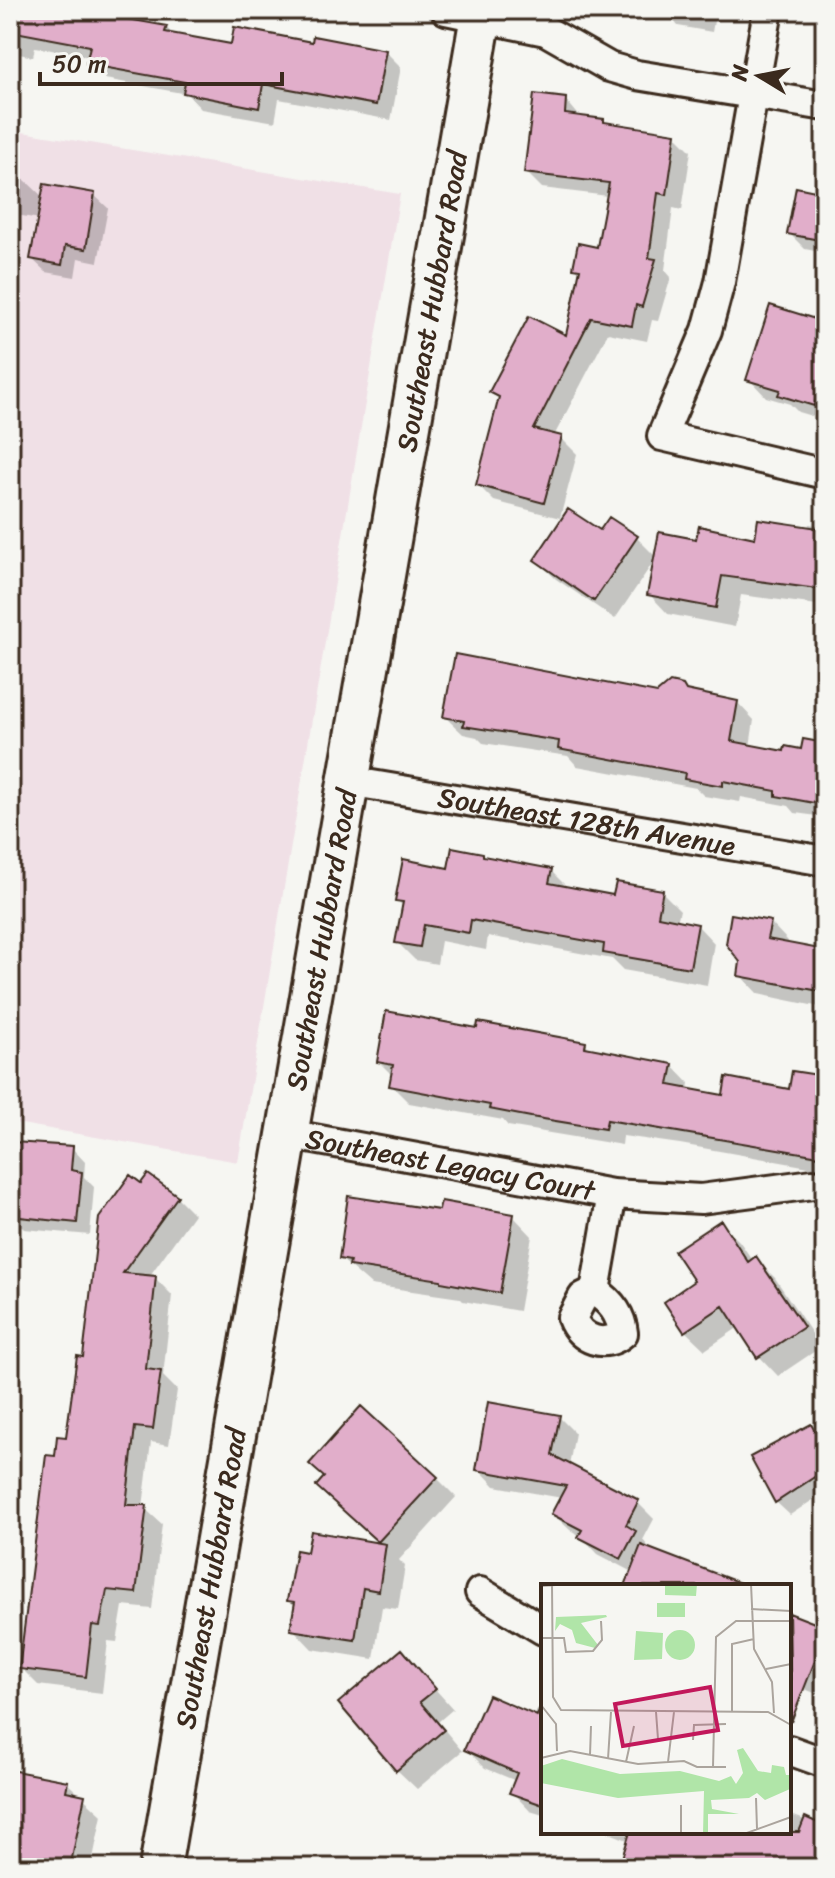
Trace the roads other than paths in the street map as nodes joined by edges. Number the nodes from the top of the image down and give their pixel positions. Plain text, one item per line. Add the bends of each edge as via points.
1 (768, 10) edge
2 (469, 12) edge
3 (753, 94) junction
4 (825, 106) edge
5 (825, 474) edge
6 (348, 781) junction
7 (825, 861) edge
8 (287, 1134) junction
9 (813, 1184) dead end
10 (612, 1194) junction
11 (595, 1291) dead end
12 (480, 1592) dead end
13 (541, 1629) edge
14 (791, 1751) edge
15 (825, 1763) edge
16 (160, 1868) edge

1 - 3 street
2 - 3 street via 546,31 609,67
2 - 6 main road, Southeast Hubbard Road
3 - 4 street
3 - 5 street via 711,318 662,436
6 - 7 street, Southeast 128th Avenue
6 - 8 main road, Southeast Hubbard Road
8 - 10 street, Southeast Legacy Court
8 - 16 main road, Southeast Hubbard Road
9 - 10 street, Southeast Legacy Court via 701,1199
10 - 11 street, Southeast Legacy Court
12 - 13 street
14 - 15 street

